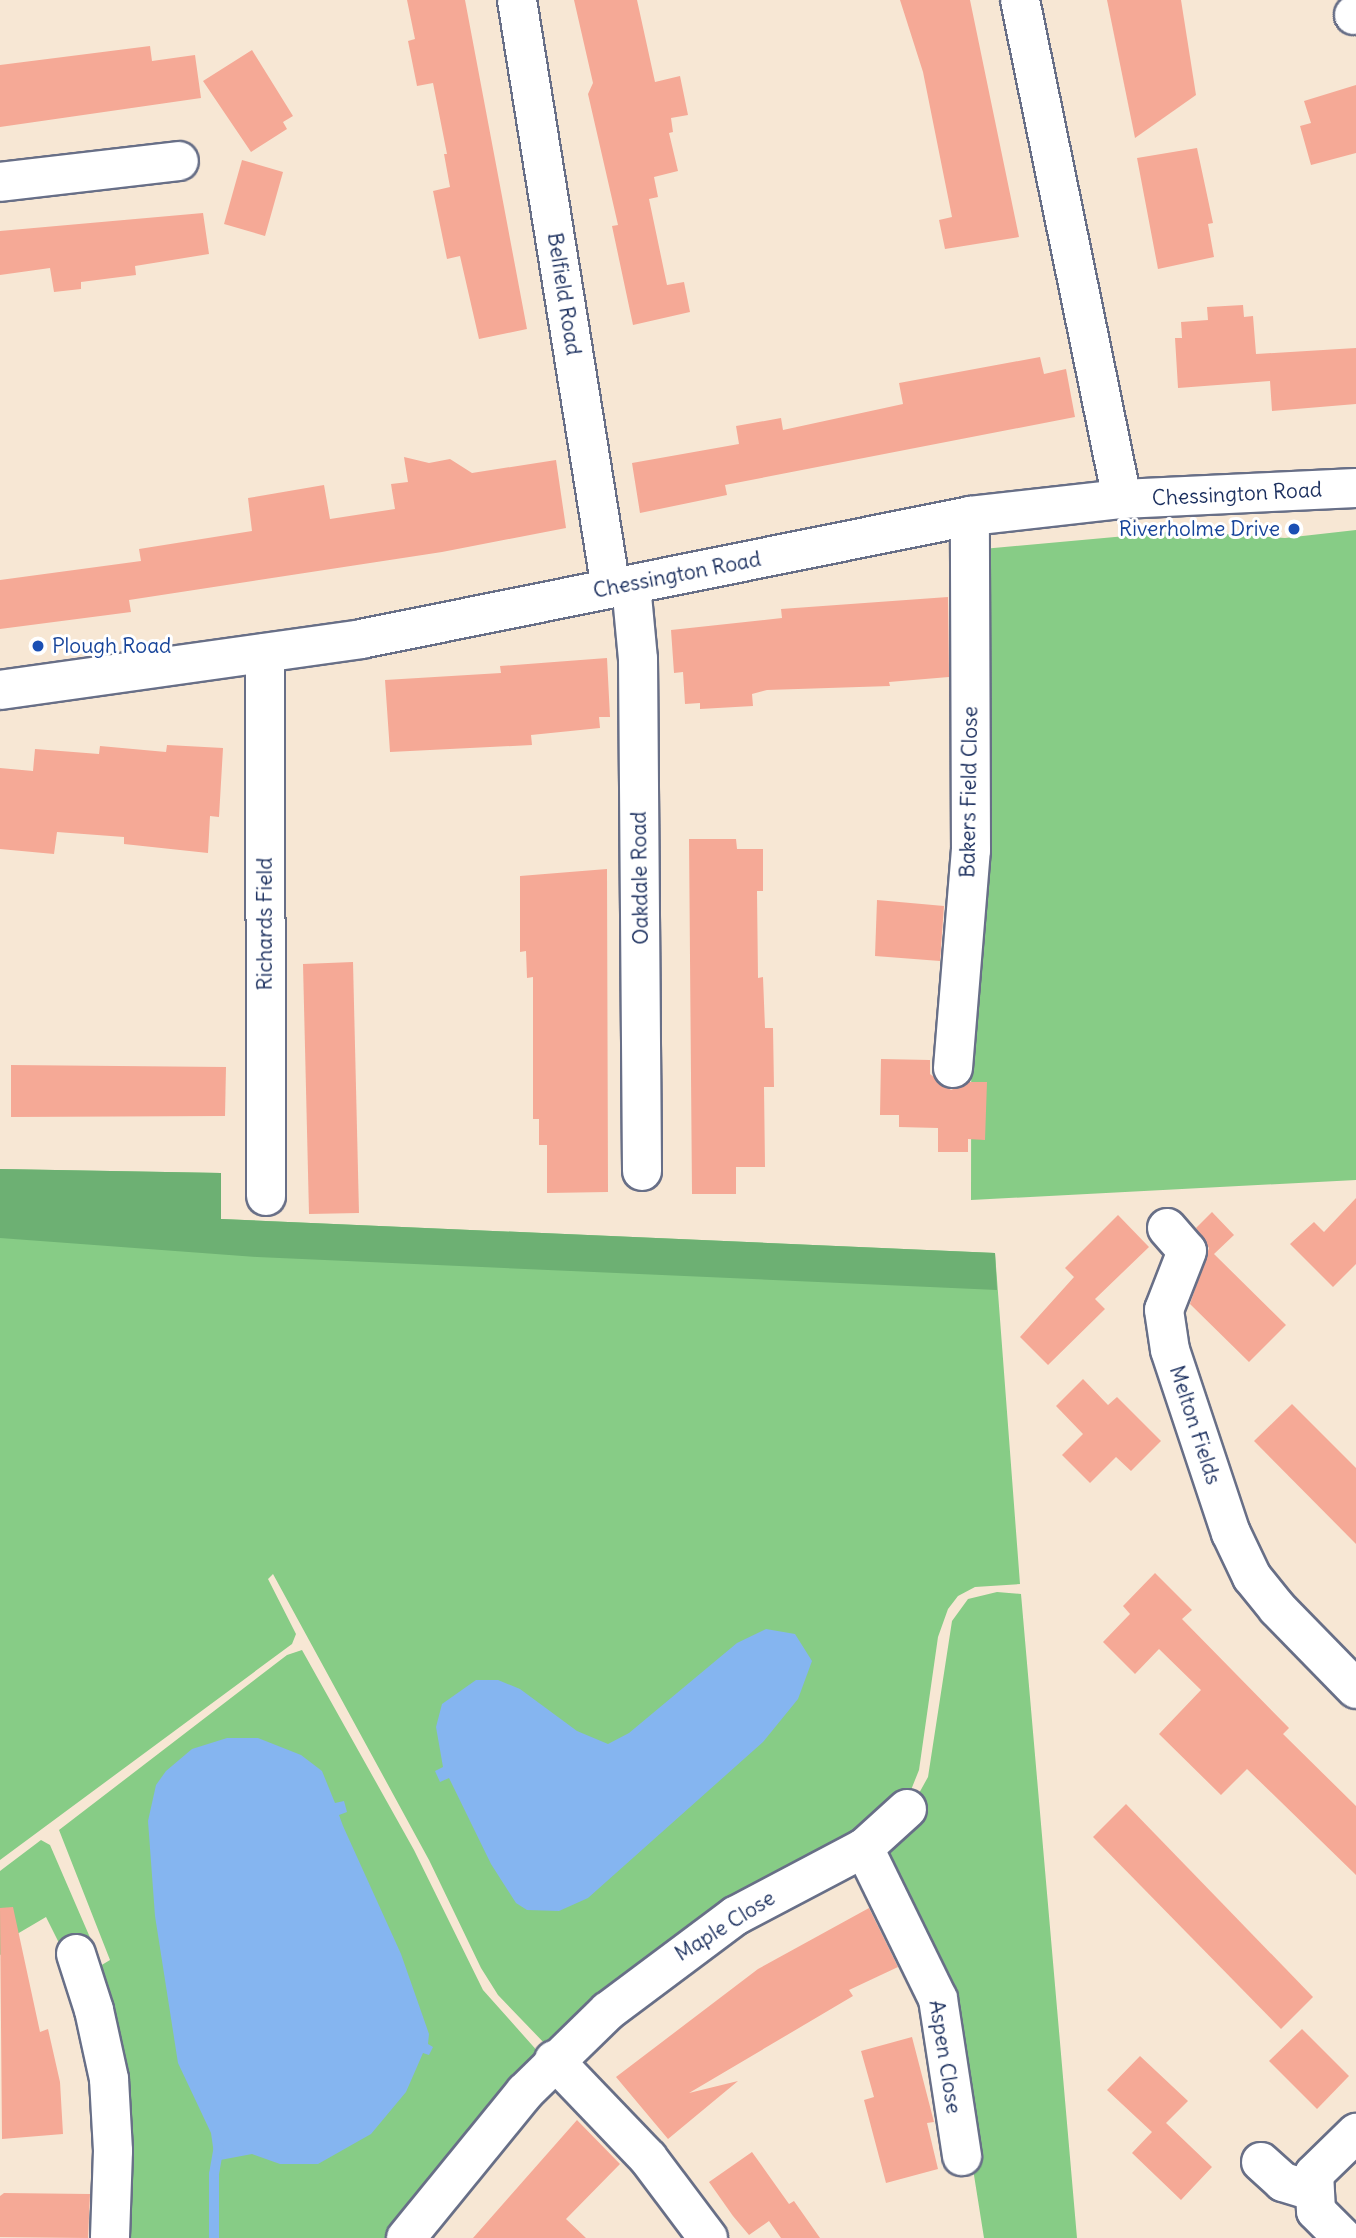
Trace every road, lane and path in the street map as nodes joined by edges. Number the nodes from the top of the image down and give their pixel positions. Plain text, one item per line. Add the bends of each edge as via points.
1 (517, 0) edge
2 (1020, 0) edge
3 (179, 161) dead end
4 (0, 182) edge
5 (1356, 488) edge
6 (1122, 499) junction
7 (970, 516) junction
8 (621, 587) junction
9 (265, 653) junction
10 (0, 690) edge
11 (953, 1068) dead end
12 (642, 1171) dead end
13 (266, 1196) dead end
14 (1167, 1228) dead end
15 (1356, 1689) edge
16 (907, 1809) dead end
17 (864, 1848) junction
18 (76, 1954) dead end
19 (554, 2060) junction
20 (1356, 2133) edge
21 (962, 2156) dead end
22 (1261, 2162) dead end
23 (1312, 2190) junction
24 (110, 2238) edge
25 (406, 2238) edge
26 (708, 2238) edge
27 (1343, 2238) edge

1 - 8 street, Belfield Road
2 - 6 street
3 - 4 street
5 - 6 street, Chessington Road
6 - 7 street, Chessington Road
7 - 8 street, Chessington Road
7 - 11 street, Bakers Field Close via 971,850
8 - 9 street, Chessington Road
8 - 12 street, Oakdale Road via 638,659
9 - 10 street, Chessington Road
9 - 13 street, Richards Field
14 - 15 street, Melton Fields via 1187,1251 1164,1310 1170,1350 1231,1533 1252,1577 1283,1616
16 - 17 street, Maple Close
17 - 19 street, Maple Close via 711,1931 626,1996
17 - 21 street, Aspen Close via 938,1999
18 - 24 street via 109,2079 113,2151
19 - 25 street, Maple Close via 464,2162
19 - 26 street via 648,2158
20 - 23 street via 1314,2174
22 - 23 street via 1283,2182
23 - 27 street via 1316,2211

